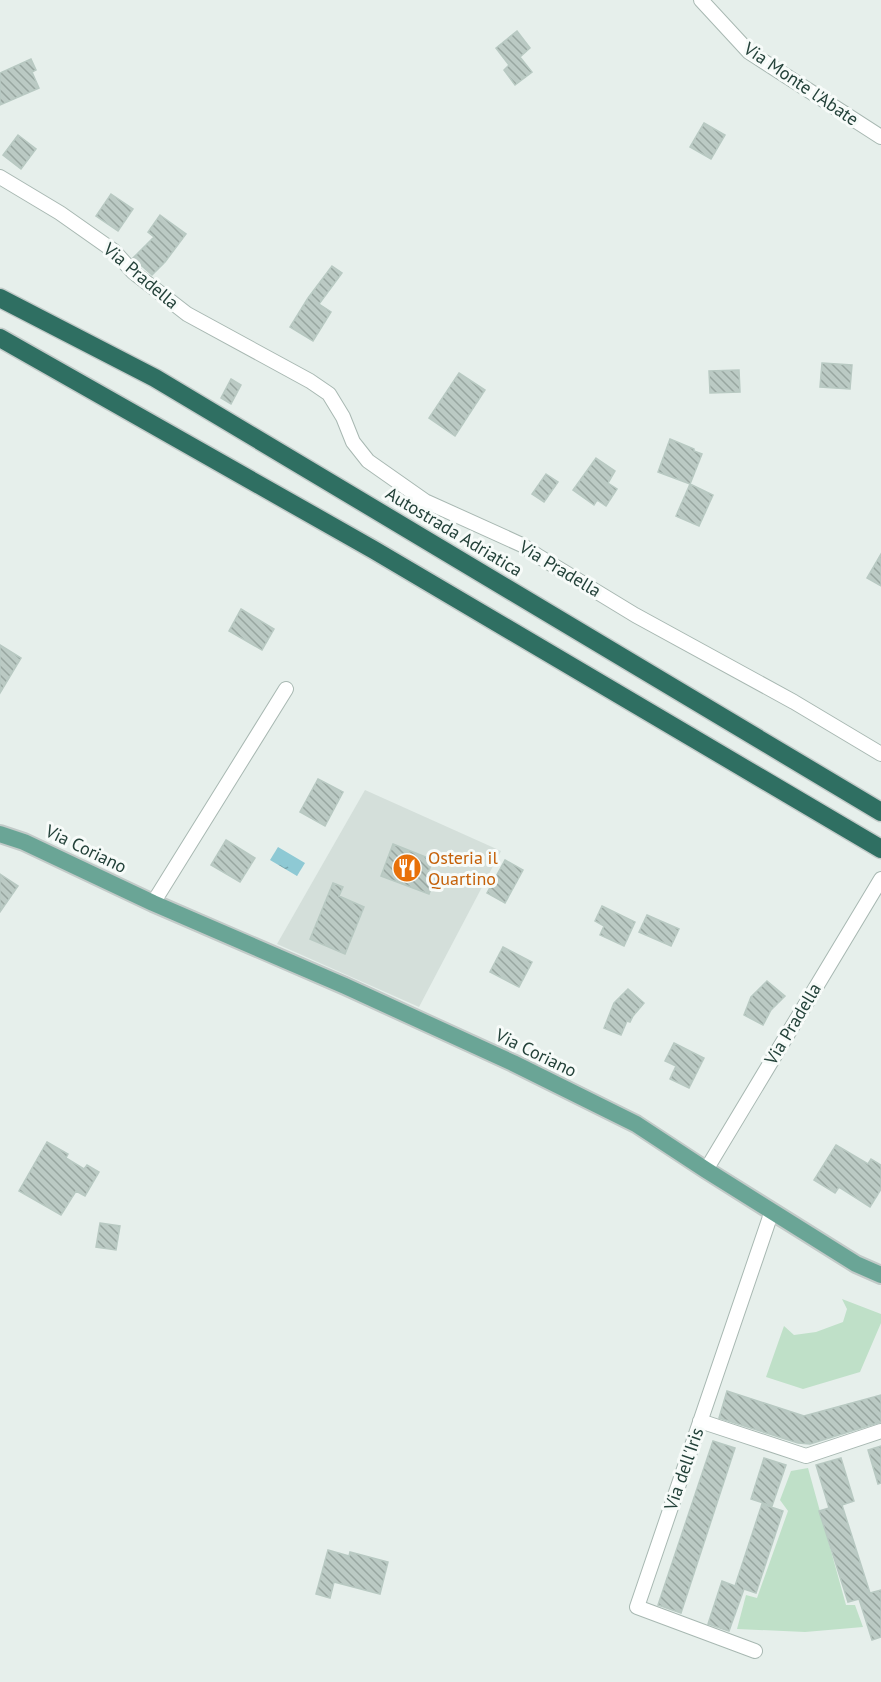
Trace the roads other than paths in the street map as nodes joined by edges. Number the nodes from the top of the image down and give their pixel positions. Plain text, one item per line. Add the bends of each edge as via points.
1 (700, 0) edge
2 (881, 137) edge
3 (0, 177) edge
4 (0, 298) edge
5 (0, 338) edge
6 (285, 689) dead end
7 (881, 754) edge
8 (881, 812) edge
9 (0, 834) edge
10 (881, 849) edge
11 (881, 879) edge
12 (153, 903) junction
13 (706, 1170) junction
14 (772, 1211) junction
15 (881, 1275) edge
16 (700, 1421) junction
17 (881, 1431) edge
18 (755, 1651) dead end

1 - 2 street, Via Monte l'Abate via 749,52
3 - 7 street, Via Pradella via 114,251 133,272 187,314 329,394 344,417 353,442 368,461 394,481 425,501 522,545 636,615
4 - 8 highway, Autostrada Adriatica via 155,378
5 - 10 highway via 374,550
6 - 12 street
9 - 12 main road, Via Coriano
11 - 13 street, Via Pradella
12 - 13 main road, Via Coriano via 513,1063 636,1124
13 - 14 main road, Via Coriano
14 - 15 main road, Via Coriano via 856,1264
14 - 16 street, Via dell'Iris
16 - 17 street via 806,1456
16 - 18 street, Via dell'Iris via 637,1607

